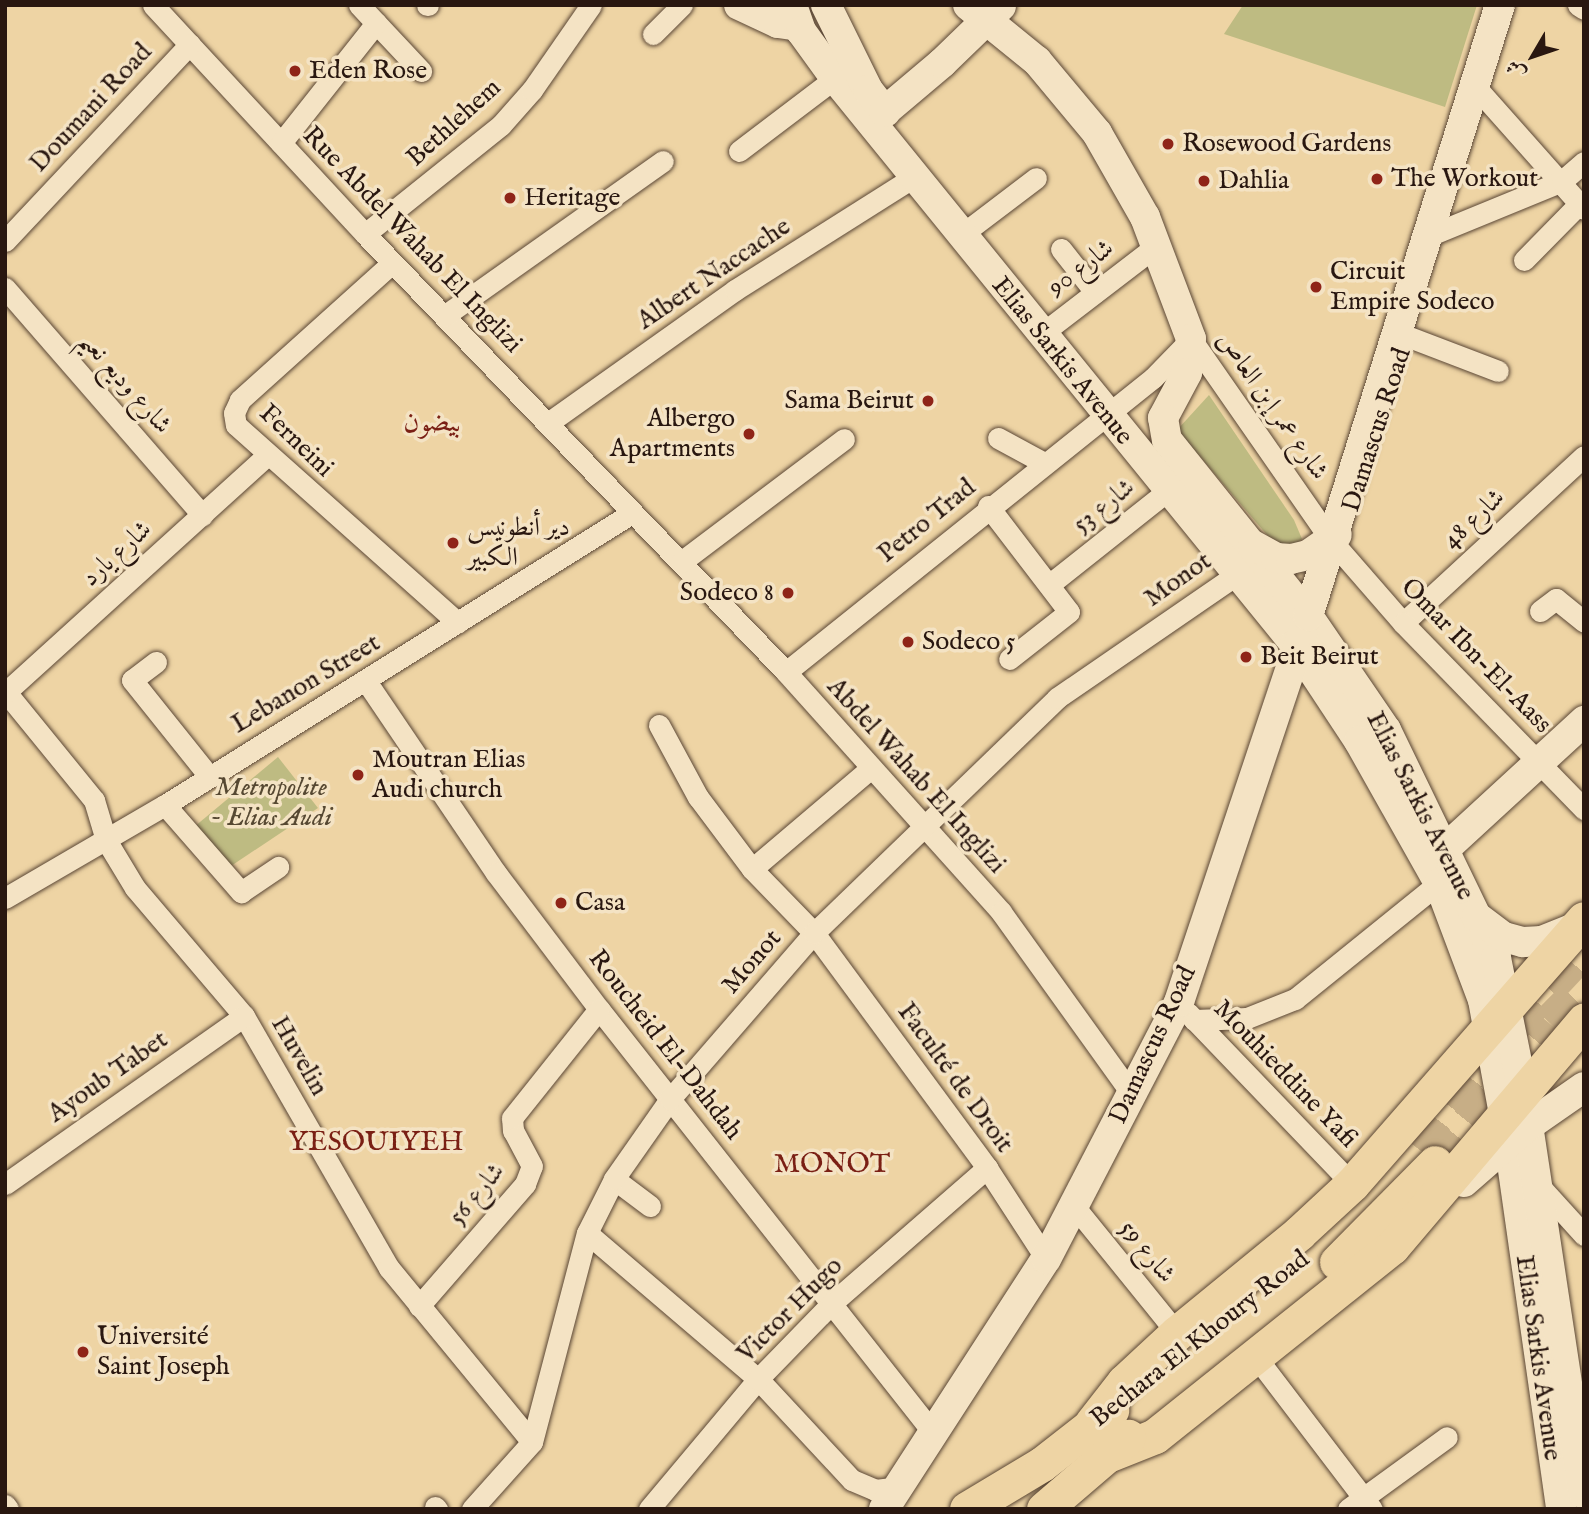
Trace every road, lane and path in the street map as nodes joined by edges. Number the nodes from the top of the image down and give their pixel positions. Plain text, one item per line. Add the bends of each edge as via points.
1 (153, 5) edge
2 (359, 5) edge
3 (591, 5) edge
4 (682, 5) edge
5 (826, 5) edge
6 (1500, 5) edge
7 (1578, 5) edge
8 (752, 7) edge
9 (1584, 9) edge
10 (986, 10) edge
11 (801, 12) edge
12 (376, 23) junction
13 (653, 34) dead end
14 (190, 44) junction
15 (421, 71) dead end
16 (835, 78) junction
17 (1473, 84) junction
18 (876, 101) junction
19 (281, 143) junction
20 (739, 151) dead end
21 (663, 161) dead end
22 (1584, 162) edge
23 (914, 177) junction
24 (1036, 178) dead end
25 (1562, 181) junction
26 (1581, 207) edge
27 (365, 234) junction
28 (961, 235) junction
29 (1427, 236) junction
30 (5, 241) edge
31 (1156, 246) junction
32 (1061, 248) dead end
33 (1524, 261) dead end
34 (393, 262) junction
35 (5, 288) edge
36 (1095, 292) junction
37 (444, 316) junction
38 (1402, 334) junction
39 (1040, 335) junction
40 (1191, 339) junction
41 (1498, 371) dead end
42 (1103, 414) junction
43 (548, 423) junction
44 (998, 438) dead end
45 (844, 439) dead end
46 (266, 456) junction
47 (1582, 460) edge
48 (1044, 463) junction
49 (1181, 481) junction
50 (988, 506) junction
51 (632, 513) junction
52 (202, 515) junction
53 (1330, 539) junction
54 (1249, 542) junction
55 (681, 562) junction
56 (1240, 572) junction
57 (1050, 584) junction
58 (1540, 611) dead end
59 (1308, 616) junction
60 (1584, 622) edge
61 (458, 623) junction
62 (1402, 623) junction
63 (1295, 644) junction
64 (1009, 659) dead end
65 (156, 662) dead end
66 (786, 671) junction
67 (366, 681) junction
68 (6, 692) edge
69 (1584, 720) edge
70 (659, 725) dead end
71 (1539, 761) junction
72 (871, 768) junction
73 (209, 776) junction
74 (165, 805) junction
75 (1584, 809) edge
76 (924, 827) junction
77 (106, 840) junction
78 (1446, 848) junction
79 (278, 867) dead end
80 (752, 869) junction
81 (1439, 883) junction
82 (5, 898) edge
83 (1477, 917) junction
84 (1580, 923) edge
85 (814, 933) junction
86 (599, 1009) junction
87 (1186, 1011) junction
88 (1497, 1014) junction
89 (244, 1016) junction
90 (1584, 1021) edge
91 (1584, 1087) edge
92 (1133, 1096) junction
93 (670, 1099) junction
94 (1516, 1118) junction
95 (987, 1168) junction
96 (614, 1179) junction
97 (1464, 1182) junction
98 (5, 1184) edge
99 (1352, 1184) junction
100 (1524, 1188) junction
101 (1431, 1204) junction
102 (650, 1206) dead end
103 (1074, 1206) junction
104 (587, 1233) junction
105 (1584, 1235) edge
106 (1046, 1259) junction
107 (832, 1303) junction
108 (419, 1306) junction
109 (1177, 1333) junction
110 (1256, 1357) junction
111 (758, 1380) junction
112 (1092, 1423) junction
113 (934, 1434) junction
114 (1447, 1437) dead end
115 (532, 1442) junction
116 (1110, 1454) junction
117 (1583, 1489) edge
118 (892, 1498) edge
119 (1362, 1506) edge
120 (472, 1509) edge
121 (649, 1509) edge
122 (967, 1509) edge
123 (1044, 1509) edge
124 (1561, 1509) edge

1 - 14 street, Rue Abdel Wahab El Inglizi
2 - 12 street
3 - 27 street, Bethlehem via 532,90 500,125
4 - 13 street
5 - 18 main road, Elias Sarkis Avenue
6 - 17 main road, Damascus Road
7 - 9 street
8 - 11 main road via 778,23
10 - 18 main road
10 - 31 main road, Elias Sarkis Avenue via 1037,61 1097,133
11 - 16 main road, Elias Sarkis Avenue
11 - 18 main road
12 - 15 street
12 - 19 street
14 - 19 street, Rue Abdel Wahab El Inglizi
14 - 30 street, Doumani Road
16 - 20 street
16 - 23 main road, Elias Sarkis Avenue
17 - 25 street
17 - 29 main road, Damascus Road
18 - 23 main road, Elias Sarkis Avenue via 910,148
19 - 27 street, Rue Abdel Wahab El Inglizi
21 - 37 street
22 - 25 street
23 - 28 main road, Elias Sarkis Avenue
23 - 43 street, Albert Naccache via 735,290
24 - 28 street
25 - 26 street
25 - 29 street
26 - 33 street
27 - 34 street, Rue Abdel Wahab El Inglizi
28 - 39 main road, Elias Sarkis Avenue
29 - 38 main road, Damascus Road
31 - 36 street, شارع 90
31 - 40 main road, Elias Sarkis Avenue
32 - 36 street
34 - 37 street, Rue Abdel Wahab El Inglizi
34 - 46 street, Ferneini via 240,400 234,413 236,425
35 - 52 street, شارع وديع نعيم
36 - 39 street, شارع 90
37 - 43 street, Rue Abdel Wahab El Inglizi
38 - 41 street
38 - 53 main road, Damascus Road
39 - 42 main road, Elias Sarkis Avenue
40 - 42 street, Petro Trad via 1153,378
40 - 49 main road, Elias Sarkis Avenue via 1186,373 1165,411 1163,426
40 - 53 street, شارع عمر إبن العاص
42 - 48 street, Petro Trad
42 - 49 main road, Elias Sarkis Avenue
43 - 51 street, Rue Abdel Wahab El Inglizi
44 - 48 street
45 - 55 street
46 - 52 street, شارع يارد
46 - 61 street, Ferneini
47 - 62 street, شارع 48
48 - 50 street, Petro Trad
49 - 54 main road, Elias Sarkis Avenue
49 - 56 main road, Elias Sarkis Avenue
49 - 57 street, شارع 53
50 - 57 street
50 - 66 street, Petro Trad
51 - 55 street, Abdel Wahab El Inglizi
51 - 61 street, Lebanon Street
52 - 68 street, شارع يارد
53 - 54 main road via 1308,555 1284,560
53 - 59 main road, Damascus Road
53 - 62 street, Omar Ibn-El-Aass
54 - 59 main road, Elias Sarkis Avenue
55 - 66 street, Abdel Wahab El Inglizi
56 - 63 main road, Elias Sarkis Avenue
56 - 76 street, Monot via 1057,698
57 - 64 street via 1069,612
58 - 60 street via 1556,599
59 - 63 main road, Damascus Road
59 - 78 main road, Elias Sarkis Avenue via 1386,730
61 - 67 street, Lebanon Street
62 - 71 street, Omar Ibn-El-Aass
63 - 81 main road, Elias Sarkis Avenue via 1366,752
63 - 87 main road, Damascus Road
65 - 73 street via 132,680
66 - 72 street, Abdel Wahab El Inglizi
67 - 73 street, Lebanon Street
67 - 86 street, Roucheid El-Dahdah via 496,873
68 - 77 street, Huvelin via 94,800
69 - 71 main road
70 - 80 street, Faculté de Droit via 698,797
71 - 75 street, Omar Ibn-El-Aass
71 - 78 main road
72 - 76 street, Abdel Wahab El Inglizi
72 - 80 street
73 - 74 street, Lebanon Street
74 - 77 street, Lebanon Street
74 - 79 street via 241,892
76 - 85 street, Monot
76 - 92 street, Abdel Wahab El Inglizi via 1000,912
77 - 82 street, Lebanon Street
77 - 89 street, Huvelin via 135,888
78 - 83 main road, Elias Sarkis Avenue
80 - 85 street, Faculté de Droit
81 - 87 street via 1295,999 1247,1018
81 - 88 main road, Elias Sarkis Avenue via 1478,980
83 - 84 main road via 1504,937 1522,942 1542,942
83 - 88 main road, Elias Sarkis Avenue via 1499,968
84 - 88 main road
85 - 93 street, Monot
85 - 95 street, Faculté de Droit
86 - 93 street, Roucheid El-Dahdah
86 - 108 street, شارع 56 via 512,1118 513,1131 532,1166 525,1184
87 - 92 main road, Damascus Road
87 - 99 street, Mouhieddine Yafi
88 - 94 main road, Elias Sarkis Avenue
88 - 99 main road
89 - 98 street, Ayoub Tabet
89 - 108 street, Huvelin via 389,1268
90 - 94 main road
91 - 94 main road
92 - 103 main road, Damascus Road
93 - 96 street, Monot
93 - 107 street, Roucheid El-Dahdah
94 - 97 main road
94 - 100 main road, Elias Sarkis Avenue
94 - 101 main road
95 - 106 street, Faculté de Droit
95 - 107 street, Victor Hugo
96 - 102 street
96 - 104 street, Monot
97 - 100 main road
97 - 101 main road
99 - 109 main road
100 - 105 street
100 - 117 main road, Elias Sarkis Avenue
100 - 124 main road, Elias Sarkis Avenue
101 - 110 main road via 1392,1247
103 - 106 main road, Damascus Road
103 - 109 street, شارع 59
104 - 111 street
104 - 115 street, Monot
106 - 113 main road, Damascus Road
107 - 111 street, Victor Hugo
107 - 113 street, Roucheid El-Dahdah
108 - 115 street, Huvelin
109 - 112 main road via 1124,1382
110 - 116 main road via 1155,1436
110 - 119 street
111 - 118 street via 852,1480
111 - 121 street, Victor Hugo
112 - 116 main road, Bechara El Khoury Road via 1308,1255 1425,1154 1373,1230
112 - 122 main road, Bechara El Khoury Road via 1034,1469
113 - 118 main road, Damascus Road
114 - 119 street
115 - 120 street, Monot
116 - 123 main road, Bechara El Khoury Road

